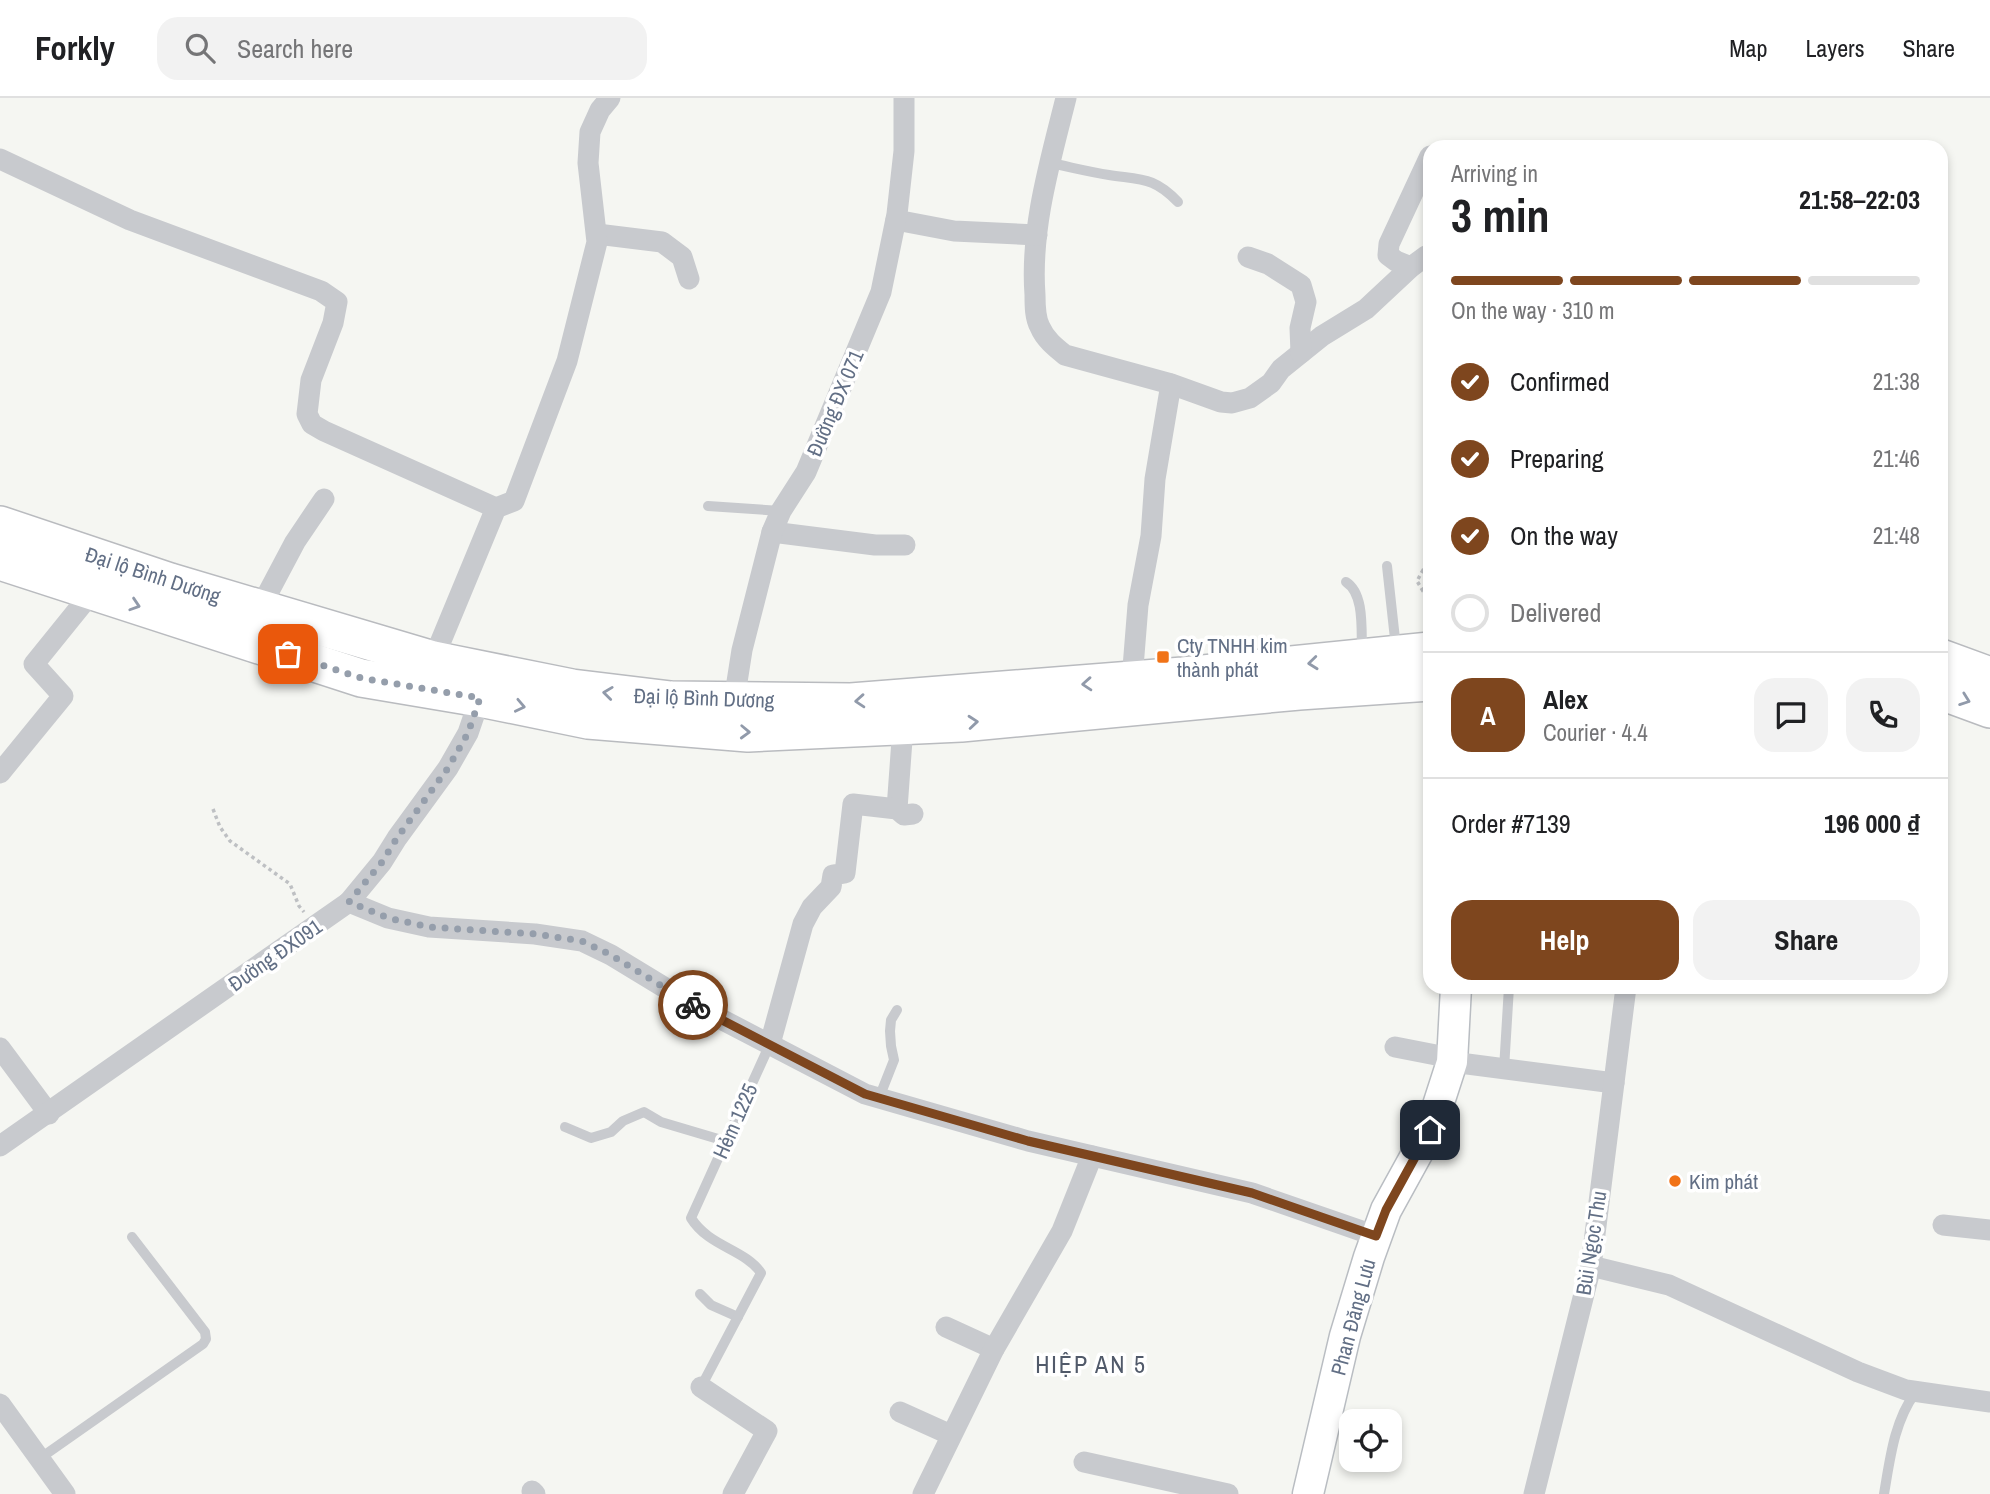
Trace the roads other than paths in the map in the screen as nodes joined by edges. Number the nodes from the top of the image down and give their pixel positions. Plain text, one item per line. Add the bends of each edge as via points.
1 (610, 98) edge
2 (904, 98) edge
3 (1066, 98) edge
4 (0, 159) edge
5 (1050, 163) junction
6 (1423, 170) edge
7 (1178, 202) dead end
8 (896, 220) junction
9 (597, 234) junction
10 (1037, 235) junction
11 (1248, 257) dead end
12 (1423, 258) edge
13 (1411, 267) junction
14 (689, 279) dead end
15 (1301, 353) junction
16 (1171, 384) junction
17 (324, 499) dead end
18 (708, 506) dead end
19 (496, 508) junction
20 (781, 511) junction
21 (0, 525) edge
22 (772, 532) junction
23 (905, 545) dead end
24 (0, 561) edge
25 (1387, 566) dead end
26 (1346, 582) dead end
27 (93, 591) junction
28 (260, 608) junction
29 (1397, 654) edge
30 (433, 660) junction
31 (1948, 661) edge
32 (1990, 676) edge
33 (1132, 680) junction
34 (1423, 682) edge
35 (1948, 694) edge
36 (480, 698) junction
37 (734, 701) junction
38 (1990, 709) edge
39 (903, 726) junction
40 (0, 773) edge
41 (349, 902) junction
42 (1456, 994) edge
43 (1509, 994) edge
44 (1625, 994) edge
45 (897, 1010) dead end
46 (770, 1044) junction
47 (1395, 1047) dead end
48 (0, 1048) edge
49 (1452, 1062) junction
50 (1504, 1069) junction
51 (1614, 1083) junction
52 (878, 1098) junction
53 (49, 1114) junction
54 (565, 1126) dead end
55 (725, 1141) junction
56 (0, 1146) edge
57 (1092, 1156) junction
58 (1943, 1225) dead end
59 (1990, 1230) edge
60 (1376, 1236) junction
61 (132, 1237) dead end
62 (1591, 1266) junction
63 (700, 1294) dead end
64 (738, 1317) junction
65 (947, 1327) dead end
66 (994, 1349) junction
67 (701, 1387) joint
68 (1910, 1391) junction
69 (1990, 1402) edge
70 (0, 1404) edge
71 (900, 1412) dead end
72 (951, 1435) junction
73 (39, 1459) junction
74 (1084, 1462) dead end
75 (65, 1494) edge
76 (733, 1494) edge
77 (923, 1494) edge
78 (1228, 1494) edge
79 (1308, 1494) edge
80 (1534, 1494) edge
81 (1884, 1494) edge

1 - 9 street via 590,132
2 - 8 street, Đường ĐX 071
3 - 5 street
4 - 19 street via 130,220 321,291 337,302 311,380 307,414 312,424
5 - 7 lane via 1144,178 1166,189
5 - 10 street
6 - 13 street via 1389,244 1388,255
8 - 10 street via 954,231
8 - 20 street, Đường ĐX 071 via 881,292 806,472
9 - 14 street via 662,242 682,257
9 - 19 street via 566,361 514,501
10 - 16 street via 1035,309 1052,345 1065,355
11 - 15 street via 1301,285 1306,302
12 - 13 street
13 - 15 street via 1366,309
15 - 16 street via 1280,369 1271,383 1250,398 1232,403
16 - 33 street via 1138,606
17 - 28 street
18 - 20 lane
19 - 30 street
20 - 22 street, Đường ĐX 071
21 - 28 highway, Đại lộ Bình Dương
22 - 23 street
22 - 37 street, Đường ĐX 071
24 - 27 highway, Đại lộ Bình Dương
25 - 29 lane
26 - 29 lane via 1355,591 1359,607
27 -> 36 highway, Đại lộ Bình Dương via 361,678
27 - 40 street via 34,664 63,696
28 - 30 highway, Đại lộ Bình Dương
29 -> 33 highway, Đại lộ Bình Dương
37 -> 30 highway, Đại lộ Bình Dương via 671,700 572,688
31 - 32 highway
33 -> 37 highway, Đại lộ Bình Dương via 850,702
39 -> 34 highway, Đại lộ Bình Dương
35 -> 38 highway
36 -> 39 highway, Đại lộ Bình Dương via 588,720 748,733
36 - 41 street, Đường ĐX091 via 468,733 448,768
39 - 46 street, Hẻm 1225 via 905,811 853,804 845,873 834,875 831,887 803,923
41 - 46 street via 388,918 429,927 582,941
41 - 53 street, Đường ĐX091
42 - 49 street, Phan Đăng Lưu
43 - 50 lane
44 - 51 street, Bùi Ngọc Thu
45 - 52 lane via 890,1031 894,1060
46 - 52 street
46 - 55 lane, Hẻm 1225
47 - 49 street
48 - 53 street
49 - 50 street
49 - 60 street, Phan Đăng Lưu via 1430,1130
50 - 51 street
51 - 62 street, Bùi Ngọc Thu
52 - 57 street
53 - 56 street, Đường ĐX091
54 - 55 lane via 590,1138 611,1132 644,1112 660,1122
55 - 64 lane, Hẻm 1225 via 691,1218 699,1230 761,1273
57 - 60 street via 1252,1193
57 - 66 street via 1062,1231
58 - 59 street
60 - 79 street, Phan Đăng Lưu via 1345,1336
61 - 73 lane via 206,1339
62 - 68 street via 1669,1285 1858,1373
62 - 80 street, Bùi Ngọc Thu
63 - 64 lane via 711,1305
64 - 67 lane, Hẻm 1225
65 - 66 street
66 - 72 street
67 - 76 street, Hẻm 1225 via 767,1431
68 - 69 street
68 - 81 lane via 1891,1451
70 - 73 street
71 - 72 street
72 - 77 street
73 - 75 street
74 - 78 street

